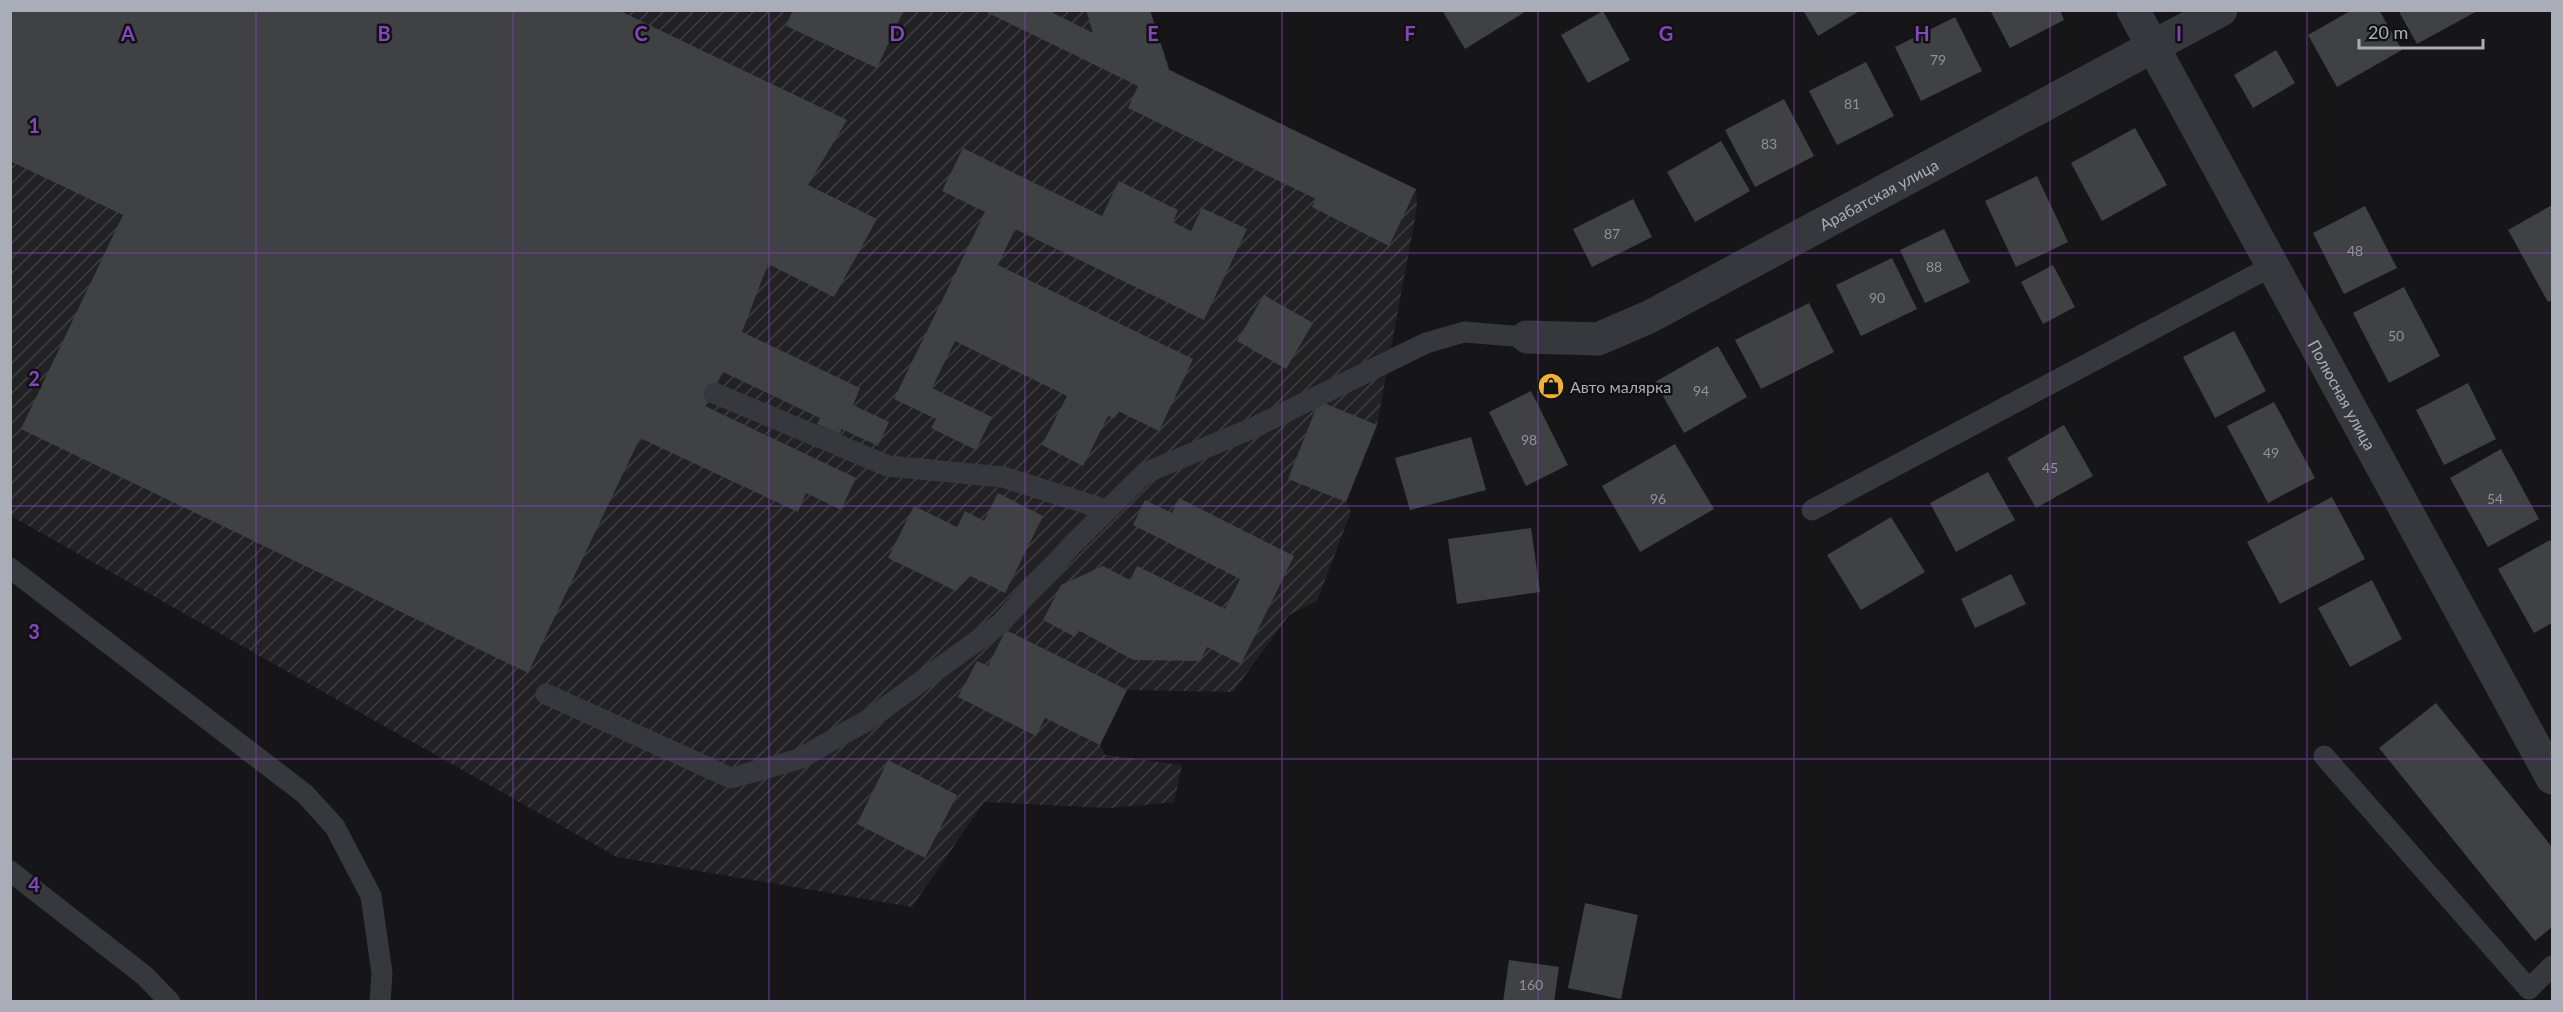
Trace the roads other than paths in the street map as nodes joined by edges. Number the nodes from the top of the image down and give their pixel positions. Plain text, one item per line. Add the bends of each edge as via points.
1 (2133, 10) edge
2 (2221, 10) edge
3 (2152, 47) junction
4 (2272, 266) junction
5 (1527, 337) joint
6 (714, 393) dead end
7 (1107, 510) junction
8 (1812, 510) dead end
9 (10, 568) edge
10 (546, 694) dead end
11 (2324, 756) dead end
12 (2553, 778) edge
13 (10, 871) edge
14 (2553, 966) edge
15 (2535, 995) edge
16 (170, 1002) edge
17 (380, 1002) edge

1 - 3 street, Полюсная улица
2 - 3 street, Арабатская улица
3 - 4 street, Полюсная улица
3 - 5 street, Арабатская улица via 1649,317 1598,339
4 - 8 lane
4 - 12 street, Полюсная улица
5 - 7 lane via 1464,332 1426,343 1255,427 1145,473
6 - 7 lane via 888,466 1003,477
7 - 10 lane via 1000,624 868,720 799,759 730,778
9 - 17 lane via 305,794 335,827 371,896 382,973
11 - 15 lane
13 - 16 lane via 145,976
14 - 15 lane

